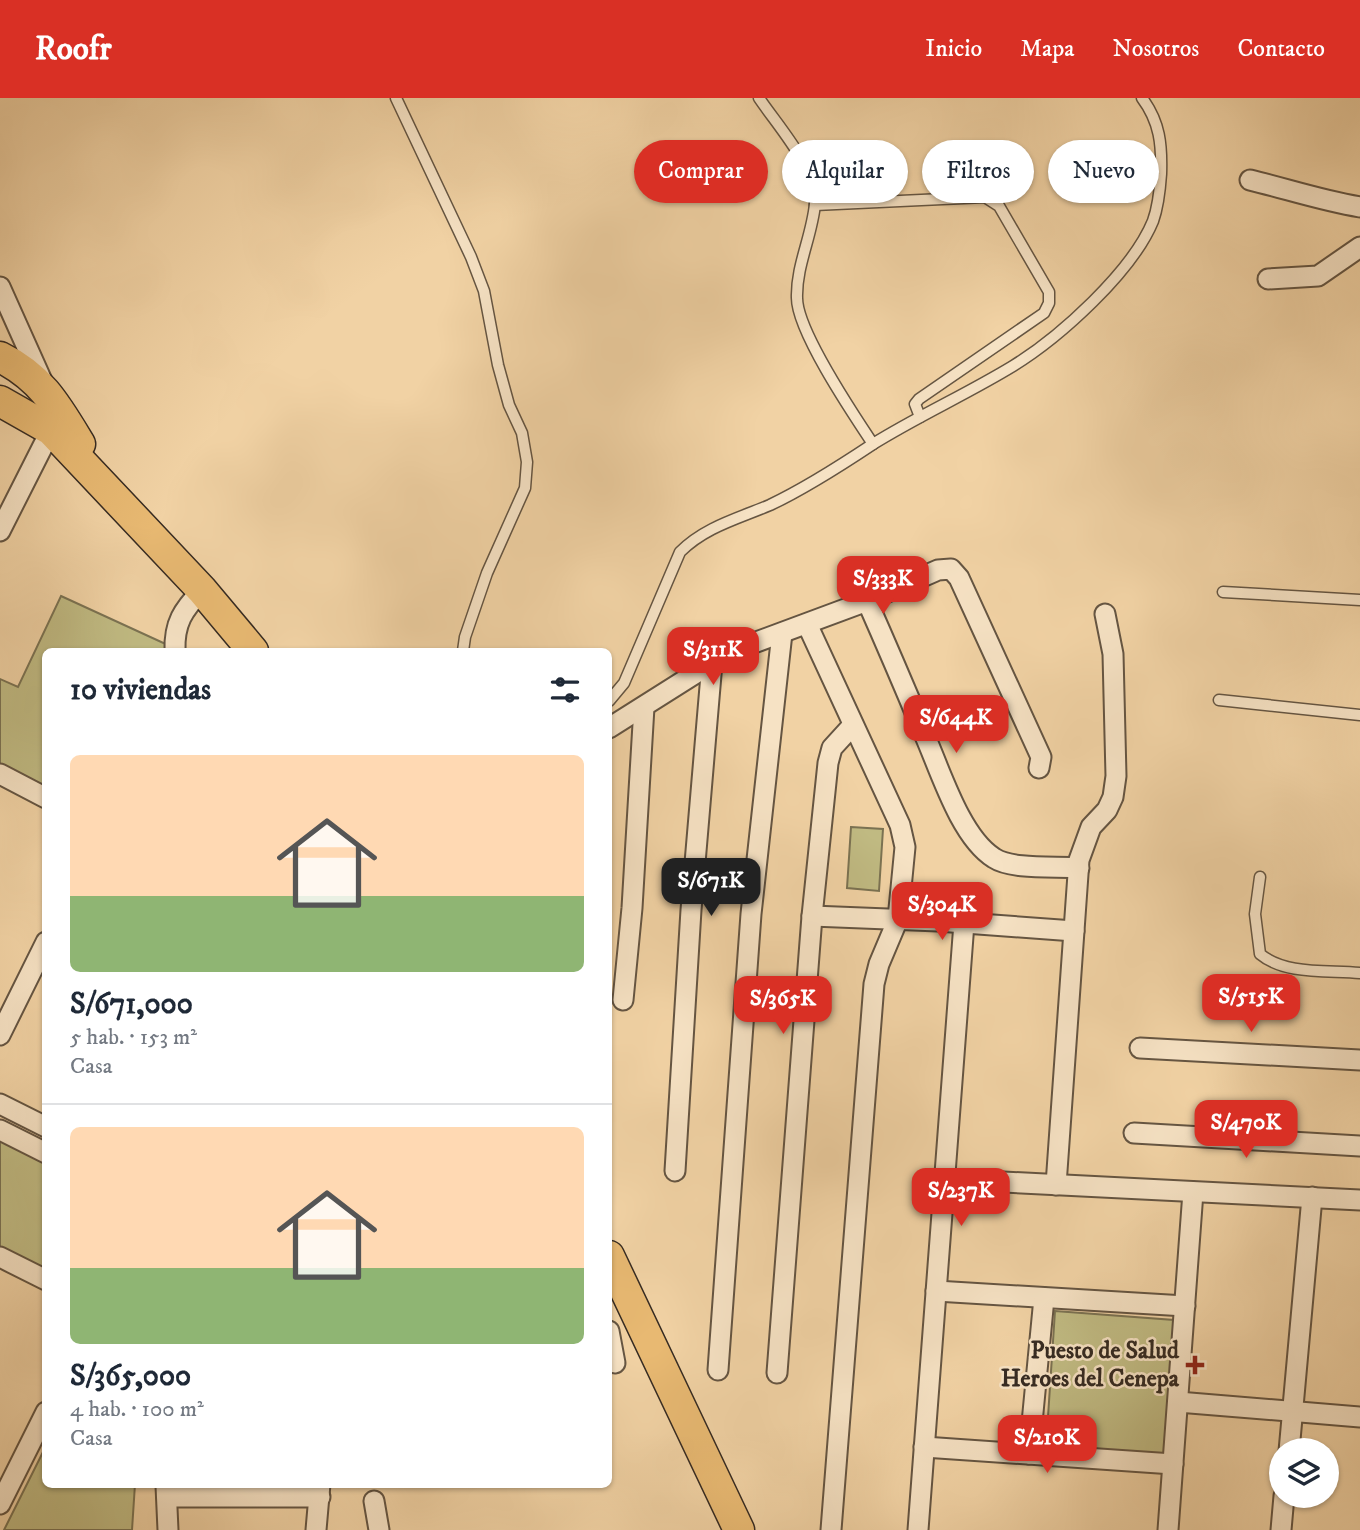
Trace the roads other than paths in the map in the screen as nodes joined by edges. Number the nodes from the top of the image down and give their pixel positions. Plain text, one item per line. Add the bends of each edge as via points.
1 (396, 98) edge
2 (759, 98) edge
3 (1142, 98) edge
4 (1250, 180) dead end
5 (815, 205) junction
6 (1360, 207) edge
7 (1360, 247) edge
8 (1268, 279) dead end
9 (0, 287) edge
10 (0, 357) edge
11 (46, 391) junction
12 (0, 401) edge
13 (919, 417) junction
14 (51, 430) junction
15 (873, 444) junction
16 (110, 492) junction
17 (0, 531) edge
18 (202, 590) junction
19 (1223, 592) dead end
20 (1360, 600) edge
21 (867, 601) junction
22 (1105, 614) dead end
23 (807, 625) junction
24 (782, 633) junction
25 (175, 648) edge
26 (250, 648) edge
27 (463, 648) edge
28 (712, 663) junction
29 (612, 697) edge
30 (1219, 700) dead end
31 (644, 707) junction
32 (1360, 715) edge
33 (853, 724) junction
34 (612, 726) edge
35 (1039, 768) dead end
36 (0, 775) edge
37 (42, 796) edge
38 (1079, 868) junction
39 (1259, 877) dead end
40 (812, 916) junction
41 (898, 919) junction
42 (964, 923) junction
43 (1074, 931) junction
44 (42, 950) edge
45 (1360, 973) edge
46 (623, 1000) dead end
47 (0, 1035) edge
48 (1140, 1048) dead end
49 (1360, 1060) edge
50 (0, 1104) edge
51 (42, 1125) edge
52 (0, 1130) edge
53 (1134, 1133) dead end
54 (1360, 1146) edge
55 (42, 1151) edge
56 (675, 1171) dead end
57 (944, 1179) junction
58 (1056, 1185) junction
59 (1193, 1192) junction
60 (1312, 1197) junction
61 (1360, 1200) edge
62 (0, 1258) edge
63 (612, 1262) edge
64 (42, 1278) edge
65 (936, 1292) junction
66 (1044, 1298) junction
67 (1185, 1306) junction
68 (612, 1347) edge
69 (615, 1363) dead end
70 (718, 1370) dead end
71 (777, 1373) dead end
72 (1178, 1402) junction
73 (1292, 1412) junction
74 (1360, 1417) edge
75 (42, 1420) edge
76 (1290, 1438) edge
77 (924, 1447) junction
78 (1029, 1454) junction
79 (1173, 1464) junction
80 (167, 1491) edge
81 (320, 1491) edge
82 (374, 1501) dead end
83 (0, 1504) edge
84 (1283, 1508) edge
85 (732, 1522) edge
86 (168, 1530) edge
87 (316, 1530) edge
88 (379, 1530) edge
89 (831, 1530) edge
90 (918, 1530) edge
91 (1168, 1530) edge
92 (1281, 1530) edge

1 - 27 lane via 484,290 498,365 522,433 527,462 525,488 487,573
2 - 5 lane via 808,170
3 - 13 lane via 1156,121 1162,149 1153,220 1137,251 1110,284 1015,365
4 - 6 street
5 - 13 lane via 985,197 999,206 1049,292 1044,313 919,399 915,404
5 - 15 lane via 796,300 806,332
7 - 8 street via 1318,276
9 - 11 street
10 - 11 main road
11 - 16 main road
12 - 14 main road
13 - 15 lane
14 - 16 main road
14 - 17 street
15 - 29 lane via 771,504 706,530 691,541 680,552 624,683
16 - 18 main road
18 - 25 street via 176,626
18 - 26 main road
19 - 20 lane
21 - 23 street
21 - 35 street via 938,570 951,569 1041,757
21 - 38 street via 973,837 996,860 1007,864
22 - 38 street via 1113,654 1116,776 1113,797 1091,827
23 - 24 street
23 - 33 street
24 - 28 street
24 - 70 street via 751,914
28 - 31 street
28 - 56 street
30 - 32 lane
31 - 34 street
31 - 46 street
33 - 40 street via 832,748 828,763
33 - 41 street via 900,825 905,847
36 - 37 street
38 - 43 street
39 - 45 lane via 1255,914 1260,954 1284,968
40 - 41 street
40 - 71 street
41 - 42 street
41 - 89 street via 874,984
42 - 43 street
42 - 57 street
43 - 58 street
44 - 47 street
48 - 49 street
50 - 51 street
52 - 55 street
53 - 54 street
57 - 58 street
57 - 65 street
58 - 59 street
59 - 60 street
59 - 67 street
60 - 61 street
60 - 73 street
62 - 64 street
63 - 85 main road
65 - 66 street
65 - 77 street
66 - 67 street
66 - 78 street
67 - 72 street
68 - 69 street
72 - 73 street
72 - 79 street
73 - 74 street
73 - 76 street
75 - 83 street
77 - 78 street
77 - 90 street
78 - 79 street
79 - 91 street
80 - 81 street
80 - 86 street
81 - 87 street
82 - 88 street
84 - 92 street

